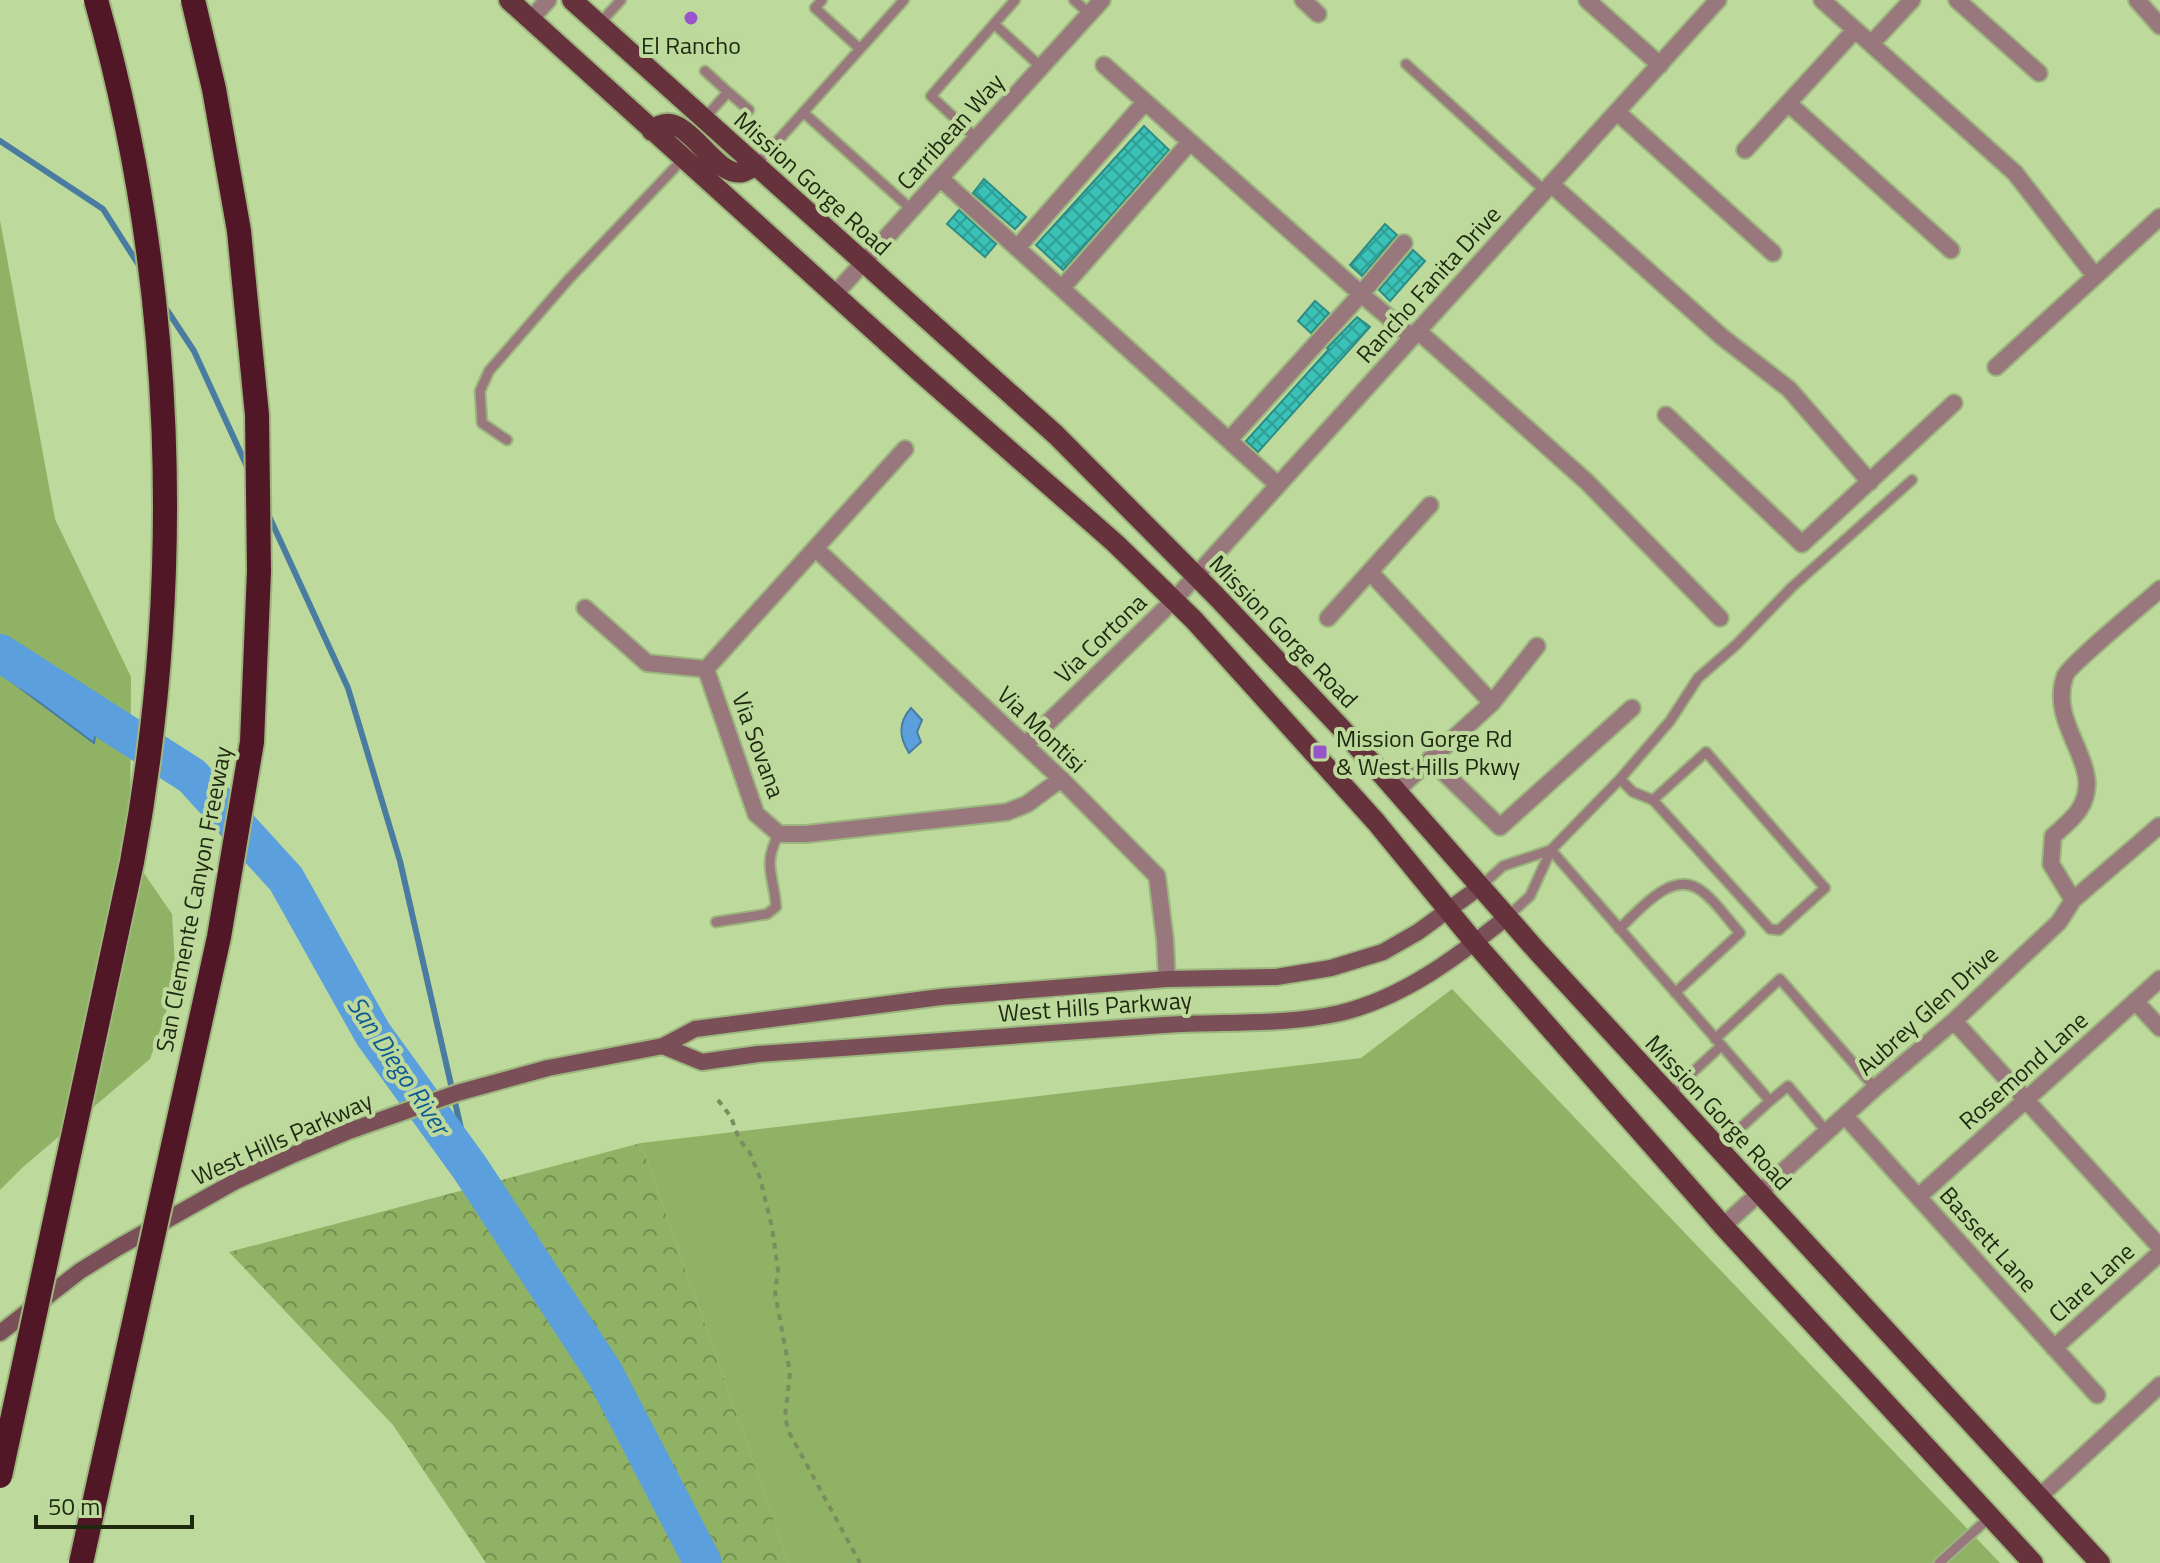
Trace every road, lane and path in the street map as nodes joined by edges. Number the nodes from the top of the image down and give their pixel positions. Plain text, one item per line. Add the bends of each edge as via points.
1 (96, 0) edge
2 (193, 0) edge
3 (509, 0) edge
4 (548, 0) edge
5 (572, 0) edge
6 (621, 0) edge
7 (822, 0) edge
8 (904, 0) edge
9 (1015, 0) edge
10 (1074, 0) edge
11 (1102, 0) edge
12 (1303, 0) edge
13 (1587, 0) edge
14 (1718, 0) edge
15 (1822, 0) edge
16 (1912, 0) edge
17 (1957, 0) edge
18 (2137, 0) edge
19 (1090, 14) junction
20 (1318, 14) dead end
21 (530, 20) junction
22 (994, 24) junction
23 (598, 25) junction
24 (2160, 26) edge
25 (1855, 30) junction
26 (1871, 44) junction
27 (860, 49) junction
28 (1406, 64) dead end
29 (1104, 65) dead end
30 (1660, 65) junction
31 (1041, 67) junction
32 (705, 71) dead end
33 (2039, 73) dead end
34 (728, 92) junction
35 (1145, 102) junction
36 (1788, 103) junction
37 (749, 110) dead end
38 (803, 112) junction
39 (1617, 112) junction
40 (703, 120) junction
41 (652, 131) junction
42 (976, 138) junction
43 (1190, 142) junction
44 (1745, 150) dead end
45 (683, 159) junction
46 (755, 166) junction
47 (940, 178) junction
48 (1548, 187) junction
49 (911, 209) junction
50 (2160, 217) edge
51 (1404, 243) dead end
52 (1017, 248) junction
53 (1951, 250) dead end
54 (1773, 253) dead end
55 (862, 263) junction
56 (2095, 276) junction
57 (1062, 288) junction
58 (1361, 294) junction
59 (834, 295) junction
60 (1415, 334) junction
61 (1996, 367) dead end
62 (1954, 403) dead end
63 (1666, 415) dead end
64 (507, 440) dead end
65 (1229, 440) junction
66 (905, 449) dead end
67 (1912, 480) dead end
68 (1870, 482) junction
69 (1278, 485) junction
70 (1430, 505) dead end
71 (816, 549) junction
72 (1370, 572) junction
73 (1196, 576) junction
74 (2160, 589) edge
75 (1174, 600) junction
76 (585, 608) dead end
77 (1328, 618) dead end
78 (1720, 618) dead end
79 (1537, 646) dead end
80 (706, 669) junction
81 (1492, 703) junction
82 (1632, 708) dead end
83 (1025, 745) junction
84 (1430, 759) junction
85 (1061, 779) junction
86 (1620, 779) junction
87 (1397, 790) junction
88 (1653, 800) junction
89 (2160, 826) edge
90 (779, 834) junction
91 (1551, 850) junction
92 (1481, 886) junction
93 (2073, 900) junction
94 (1449, 911) junction
95 (1507, 917) junction
96 (716, 922) dead end
97 (1619, 929) junction
98 (1475, 943) junction
99 (1167, 979) junction
100 (2160, 979) edge
101 (1675, 993) junction
102 (2135, 1001) junction
103 (1954, 1021) junction
104 (2160, 1028) edge
105 (1718, 1042) junction
106 (663, 1046) junction
107 (1875, 1088) junction
108 (1668, 1095) junction
109 (2026, 1099) junction
110 (718, 1100) dead end
111 (1770, 1101) junction
112 (1845, 1116) junction
113 (1827, 1132) junction
114 (1717, 1149) junction
115 (1759, 1194) junction
116 (1918, 1197) junction
117 (1723, 1226) junction
118 (2160, 1250) edge
119 (0, 1333) edge
120 (2054, 1348) junction
121 (2160, 1385) edge
122 (2097, 1395) dead end
123 (0, 1476) edge
124 (2038, 1498) junction
125 (1991, 1517) junction
126 (81, 1563) edge
127 (860, 1563) edge
128 (1939, 1563) edge
129 (2033, 1563) edge
130 (2100, 1563) edge

1 - 123 highway, bridge via 126,118 161,367 167,507 160,657 132,862
2 - 126 highway, San Clemente Canyon Freeway, bridge via 239,231 257,415 259,571 252,742 219,937
3 - 21 main road
4 - 21 street
5 - 23 main road, Mission Gorge Road
6 - 23 lane
7 - 27 lane via 815,8
8 - 27 lane
9 - 22 lane
10 - 19 lane
11 - 19 street, Carribean Way
12 - 20 street
13 - 30 street
14 - 30 street, Rancho Fanita Drive
15 - 25 street
16 - 26 street
17 - 33 street
18 - 24 street
19 - 31 street, Carribean Way
21 - 41 main road
22 - 31 lane
22 - 42 lane via 931,96
23 - 40 main road, Mission Gorge Road
25 - 26 street
25 - 36 street
26 - 56 street via 2015,173
27 - 38 lane
28 - 48 lane
29 - 35 street
30 - 39 street, Rancho Fanita Drive
31 - 42 street, Carribean Way
32 - 34 lane
34 - 37 lane
34 - 40 lane
35 - 43 street
35 - 52 street
36 - 44 street
36 - 53 street
38 - 46 lane
38 - 49 lane
39 - 48 street, Rancho Fanita Drive
39 - 54 street
40 - 46 main road, Mission Gorge Road
41 - 45 main road
41 - 46 main road via 669,122 729,171 742,173
42 - 47 street, Carribean Way
43 - 57 street
43 - 58 street
45 - 59 main road
45 - 64 lane via 489,371 480,391 482,423
46 - 55 main road, Mission Gorge Road
47 - 49 street, Carribean Way
47 - 52 street
48 - 60 street, Rancho Fanita Drive
48 - 68 street via 1789,389
49 - 55 street, Carribean Way
50 - 56 street
51 - 58 street
52 - 57 street
55 - 59 street, Carribean Way
55 - 73 main road, Mission Gorge Road via 1056,435
56 - 61 street
57 - 65 street
58 - 60 street
58 - 65 street
59 - 75 main road
60 - 69 street, Rancho Fanita Drive
60 - 78 street via 1587,482
62 - 68 street
63 - 68 street via 1802,544
65 - 69 street
66 - 71 street
67 - 86 lane via 1698,678 1670,721
69 - 73 street, Rancho Fanita Drive
70 - 72 street
71 - 80 street
71 - 83 street, Via Montisi
72 - 77 street
72 - 81 street
73 - 75 street, Rancho Fanita Drive
73 - 87 main road, Mission Gorge Road
74 - 93 street via 2066,672 2061,701 2088,781 2080,809 2053,836 2051,864
75 - 83 street, Via Cortona
75 - 94 main road
76 - 80 street via 647,663
79 - 81 street
80 - 90 street, Via Sovana via 756,814
81 - 84 street
82 - 84 street via 1500,827
83 - 85 street, Via Montisi
84 - 87 street
85 - 90 street, Via Sovana via 1007,812
85 - 99 street, Via Montisi via 1157,876
86 - 88 lane
86 - 91 lane
87 - 92 main road, Mission Gorge Road
88 - 88 lane via 1770,929 1779,930 1825,888 1706,752
89 - 93 street, Aubrey Glen Drive
90 - 96 lane via 769,860 776,907 767,914
91 - 92 lane via 1503,866
91 - 95 lane via 1530,896
91 - 97 lane
92 - 94 main road, West Hills Parkway
92 - 95 main road, Mission Gorge Road
93 - 103 street, Aubrey Glen Drive via 2059,922
94 - 98 main road
94 - 99 main road, West Hills Parkway via 1383,952 1331,968 1276,977
95 - 98 main road, West Hills Parkway
95 - 108 main road, Mission Gorge Road
97 - 101 lane
97 - 101 lane via 1667,889 1686,883 1700,889 1740,933
98 - 106 main road, West Hills Parkway via 1394,994 1341,1013 1280,1022 1170,1024 702,1062
98 - 117 main road
99 - 106 main road, West Hills Parkway via 941,997 695,1029
100 - 102 street, Rosemond Lane
101 - 105 lane
102 - 104 street
102 - 109 street, Rosemond Lane
103 - 107 street, Aubrey Glen Drive
103 - 109 street
105 - 107 lane via 1780,979
105 - 108 lane
105 - 111 lane
106 - 119 main road, West Hills Parkway via 457,1093 349,1131 234,1182 117,1248
107 - 112 street, Aubrey Glen Drive
108 - 114 main road, Mission Gorge Road
109 - 116 street, Rosemond Lane
109 - 118 street
110 - 127 path via 750,1153 772,1227 775,1293 790,1373 785,1417 789,1432
111 - 113 lane via 1788,1086
111 - 114 lane
112 - 113 street, Aubrey Glen Drive
112 - 116 street, Bassett Lane
113 - 115 street, Aubrey Glen Drive
114 - 115 main road, Mission Gorge Road
115 - 117 street, Aubrey Glen Drive
115 - 124 main road, Mission Gorge Road
116 - 120 street, Bassett Lane
117 - 125 main road
118 - 120 street, Clare Lane
120 - 122 street, Bassett Lane
121 - 124 street
124 - 130 main road, Mission Gorge Road
125 - 128 lane
125 - 129 main road

